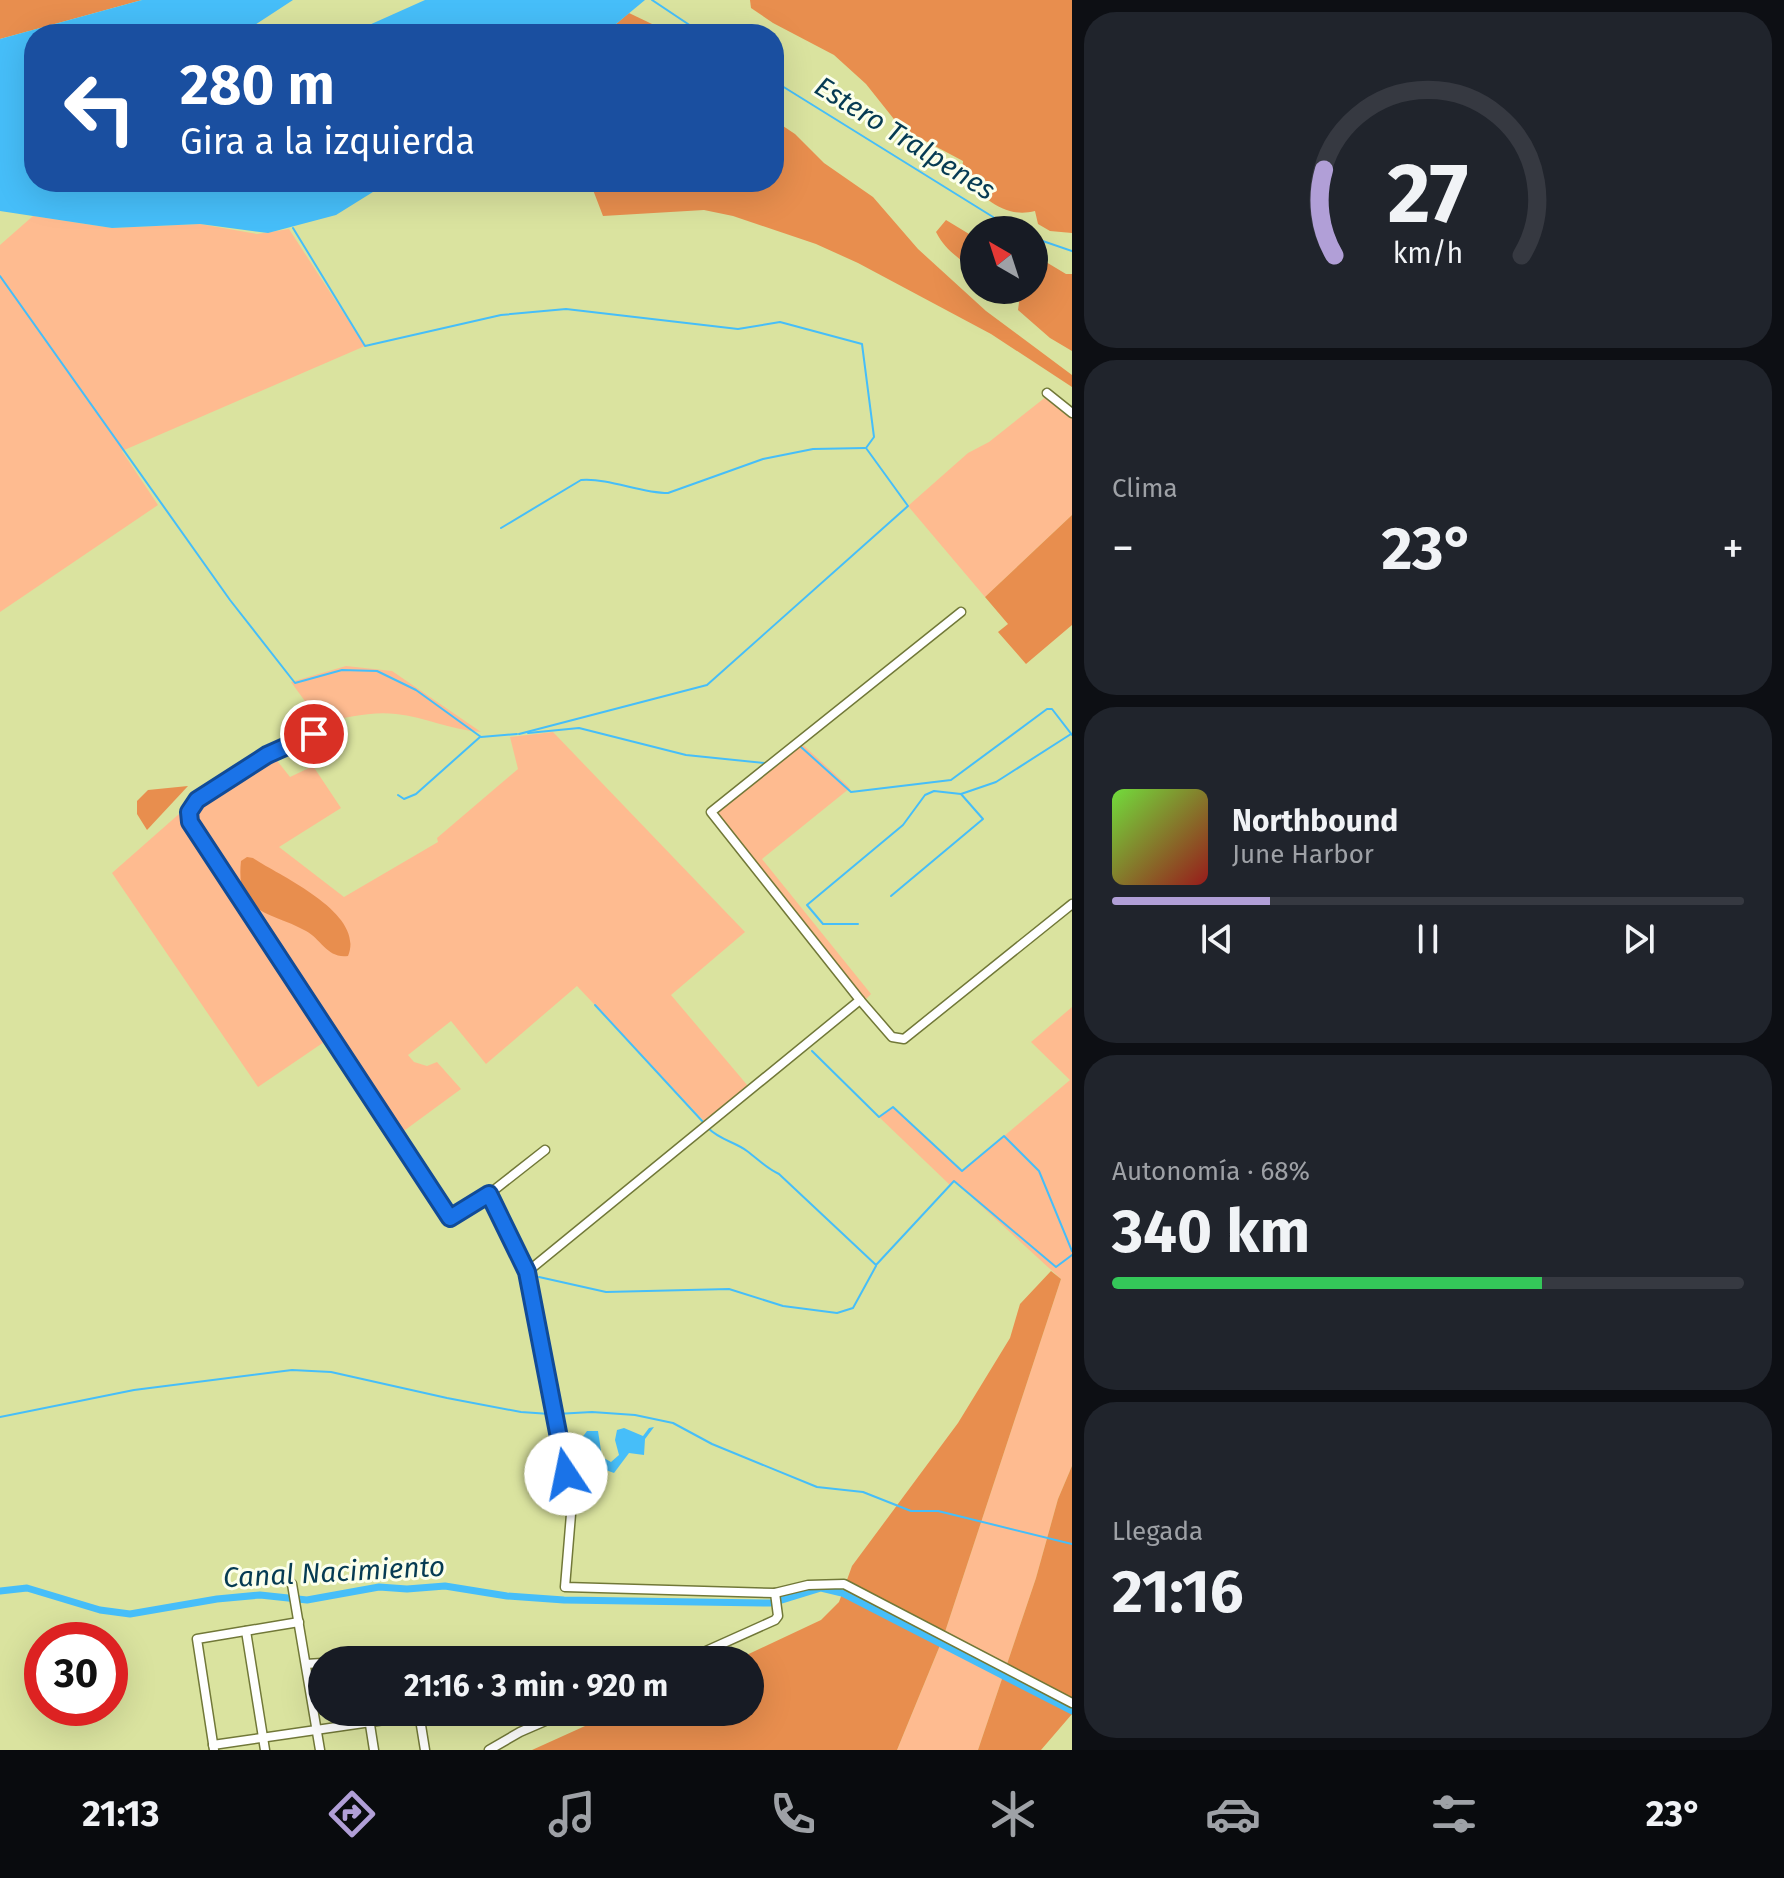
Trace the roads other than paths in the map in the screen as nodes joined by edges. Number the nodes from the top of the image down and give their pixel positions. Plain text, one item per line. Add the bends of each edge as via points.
1 (1047, 393) dead end
2 (1072, 413) edge
3 (961, 612) dead end
4 (314, 734) dead end
5 (1072, 904) edge
6 (860, 1000) junction
7 (545, 1150) dead end
8 (489, 1194) junction
9 (527, 1272) junction
10 (292, 1584) dead end
11 (775, 1593) junction
12 (299, 1622) junction
13 (246, 1631) junction
14 (717, 1646) edge
15 (306, 1664) joint
16 (1072, 1703) edge
17 (325, 1726) edge
18 (370, 1726) edge
19 (421, 1726) edge
20 (535, 1726) edge
21 (316, 1728) junction
22 (263, 1736) junction
23 (214, 1747) edge
24 (265, 1750) edge
25 (320, 1750) edge
26 (374, 1750) edge
27 (425, 1750) edge
28 (489, 1750) edge

1 - 2 street
3 - 6 street via 711,812
4 - 8 street via 267,755 197,800 190,822 450,1218
5 - 6 street via 904,1039 892,1037
6 - 9 street
7 - 8 street
8 - 9 street
9 - 11 street via 572,1502 565,1587
10 - 12 street
11 - 14 street via 775,1620
11 - 16 street via 844,1584
12 - 13 street
12 - 15 street
13 - 22 street
13 - 23 street via 197,1639
15 - 21 street
17 - 21 street
18 - 26 street
19 - 27 street
20 - 28 street
21 - 22 street
21 - 25 street
22 - 23 street
22 - 24 street

